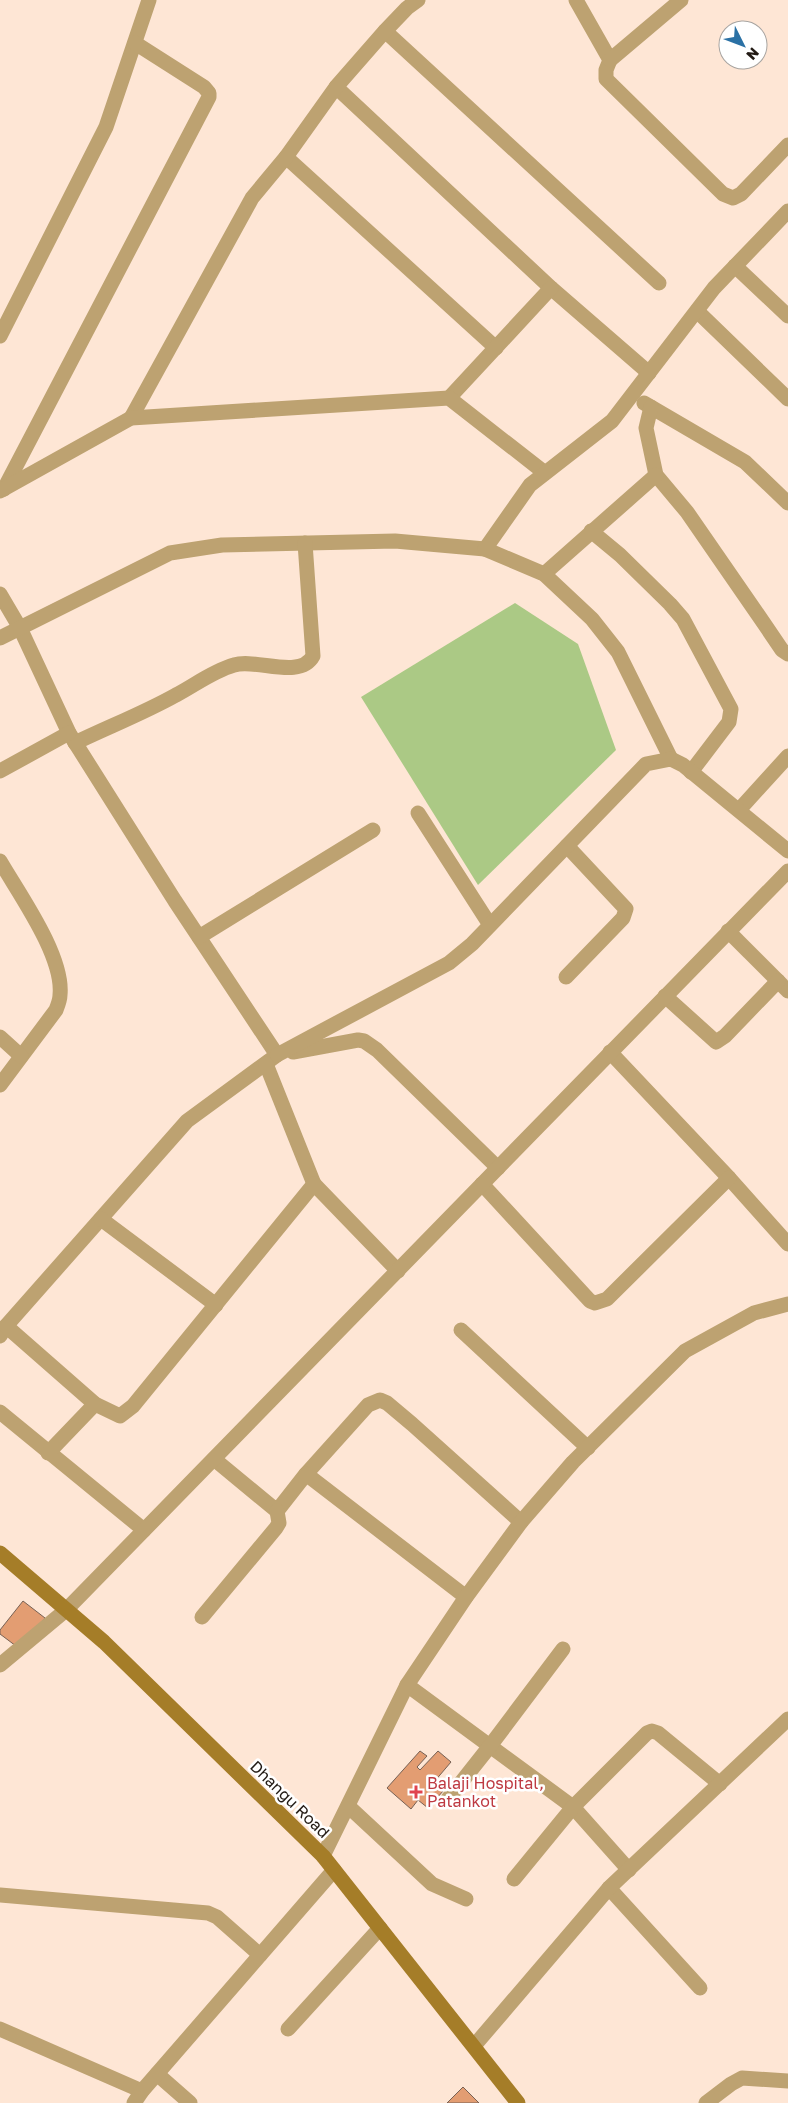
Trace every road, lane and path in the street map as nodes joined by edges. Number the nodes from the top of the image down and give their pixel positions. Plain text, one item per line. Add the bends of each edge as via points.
1 (149, 0) edge
2 (418, 0) edge
3 (576, 0) edge
4 (681, 0) edge
5 (385, 31) junction
6 (135, 43) junction
7 (610, 60) junction
8 (336, 87) junction
9 (785, 155) edge
10 (286, 157) junction
11 (788, 210) edge
12 (735, 266) junction
13 (659, 283) dead end
14 (551, 288) junction
15 (697, 311) junction
16 (788, 316) edge
17 (0, 336) edge
18 (496, 348) junction
19 (649, 373) junction
20 (632, 396) junction
21 (449, 398) junction
22 (788, 399) edge
23 (650, 407) junction
24 (131, 418) junction
25 (545, 473) junction
26 (656, 475) junction
27 (2, 490) edge
28 (788, 503) edge
29 (591, 532) junction
30 (305, 543) junction
31 (485, 549) junction
32 (544, 574) junction
33 (0, 594) edge
34 (20, 628) junction
35 (0, 638) edge
36 (788, 654) edge
37 (72, 738) junction
38 (788, 756) edge
39 (671, 760) junction
40 (0, 771) edge
41 (691, 772) junction
42 (739, 810) junction
43 (418, 813) dead end
44 (373, 830) dead end
45 (567, 846) junction
46 (788, 852) edge
47 (0, 861) edge
48 (788, 871) edge
49 (490, 925) junction
50 (728, 931) junction
51 (199, 938) junction
52 (566, 977) dead end
53 (783, 986) edge
54 (665, 996) junction
55 (0, 1037) edge
56 (610, 1052) junction
57 (22, 1056) junction
58 (271, 1060) junction
59 (0, 1085) edge
60 (498, 1168) junction
61 (729, 1178) junction
62 (314, 1184) junction
63 (482, 1184) junction
64 (101, 1219) junction
65 (788, 1244) edge
66 (398, 1271) junction
67 (788, 1304) edge
68 (216, 1305) junction
69 (462, 1330) dead end
70 (3, 1331) edge
71 (95, 1404) junction
72 (0, 1412) edge
73 (588, 1448) junction
74 (48, 1454) junction
75 (214, 1459) junction
76 (306, 1474) junction
77 (277, 1511) junction
78 (521, 1522) junction
79 (144, 1530) junction
80 (0, 1553) edge
81 (466, 1597) junction
82 (66, 1610) junction
83 (202, 1618) dead end
84 (563, 1649) dead end
85 (0, 1665) edge
86 (407, 1685) junction
87 (788, 1719) edge
88 (490, 1746) junction
89 (720, 1784) junction
90 (448, 1799) dead end
91 (348, 1806) junction
92 (573, 1807) junction
93 (323, 1856) junction
94 (334, 1870) junction
95 (629, 1870) junction
96 (514, 1879) dead end
97 (609, 1888) junction
98 (0, 1895) edge
99 (466, 1899) dead end
100 (380, 1928) junction
101 (260, 1955) junction
102 (700, 1988) dead end
103 (288, 2029) dead end
104 (1, 2032) edge
105 (474, 2046) junction
106 (157, 2074) junction
107 (788, 2081) edge
108 (138, 2097) edge
109 (190, 2103) edge
110 (518, 2103) edge
111 (706, 2103) edge

1 - 6 street
2 - 5 street
3 - 7 street
4 - 7 street
5 - 8 street
5 - 13 street
6 - 17 street via 106,127
6 - 27 street via 204,87 208,97
7 - 9 street via 606,78 723,194 733,198 741,194
8 - 10 street
8 - 14 street
10 - 18 street
10 - 24 street via 252,198
11 - 12 street
12 - 15 street
12 - 16 street
14 - 18 street
14 - 19 street
15 - 19 street
15 - 22 street
18 - 21 street
19 - 20 street
20 - 23 street
20 - 25 street via 612,421
21 - 24 street
21 - 25 street
23 - 26 street via 646,428
23 - 28 street via 745,462
24 - 27 street
25 - 31 street via 530,485
26 - 29 street
26 - 36 street via 687,512
29 - 32 street
29 - 41 street via 620,555 683,619 731,710 729,722
30 - 31 street via 395,542
30 - 34 street via 222,545 170,553
30 - 37 street via 313,656 310,662 299,668 245,663 220,669 175,696
31 - 32 street
32 - 39 street via 592,619 618,652
33 - 34 street
34 - 35 street
34 - 37 street
37 - 40 street
37 - 51 street
38 - 42 street
39 - 41 street
39 - 45 street via 646,764
41 - 42 street
42 - 46 street
43 - 49 street
44 - 51 street
45 - 49 street
45 - 52 street via 626,909 623,918
47 - 57 street via 48,944 60,981 56,1010
48 - 50 street
49 - 58 street via 449,963
50 - 53 street
50 - 54 street
51 - 58 street
53 - 54 street via 716,1042
54 - 56 street
55 - 57 street
56 - 60 street
56 - 61 street
57 - 59 street
58 - 60 street via 364,1041
58 - 62 street
58 - 64 street via 187,1121
60 - 63 street
61 - 63 street via 608,1299 595,1303
61 - 65 street
62 - 66 street
62 - 68 street
63 - 66 street
64 - 68 street
64 - 70 street
66 - 75 street
67 - 73 street via 754,1313 685,1351
68 - 71 street via 125,1414 116,1415
69 - 73 street
70 - 71 street
71 - 74 street
72 - 74 street
73 - 78 street
74 - 79 street
75 - 77 street
75 - 79 street
76 - 77 street
76 - 78 street via 368,1405 380,1400 412,1424
76 - 81 street
77 - 83 street via 279,1523 276,1528
78 - 81 street
79 - 82 street
80 - 82 street, Dhangu Road
81 - 86 street
82 - 85 street
82 - 93 street, Dhangu Road via 104,1642
84 - 88 street
86 - 88 street
86 - 91 street
87 - 89 street
88 - 90 street
88 - 92 street
89 - 92 street via 658,1733 652,1732 647,1733
89 - 95 street
91 - 93 street
91 - 99 street via 432,1884
92 - 95 street
92 - 96 street
93 - 94 street, Dhangu Road
94 - 100 street, Dhangu Road
94 - 101 street
95 - 97 street
97 - 102 street
97 - 105 street
98 - 101 street via 208,1913 217,1917
100 - 103 street
100 - 105 street, Dhangu Road
101 - 106 street
104 - 108 street
105 - 110 street, Dhangu Road
106 - 108 street
106 - 109 street
107 - 111 street via 742,2078

